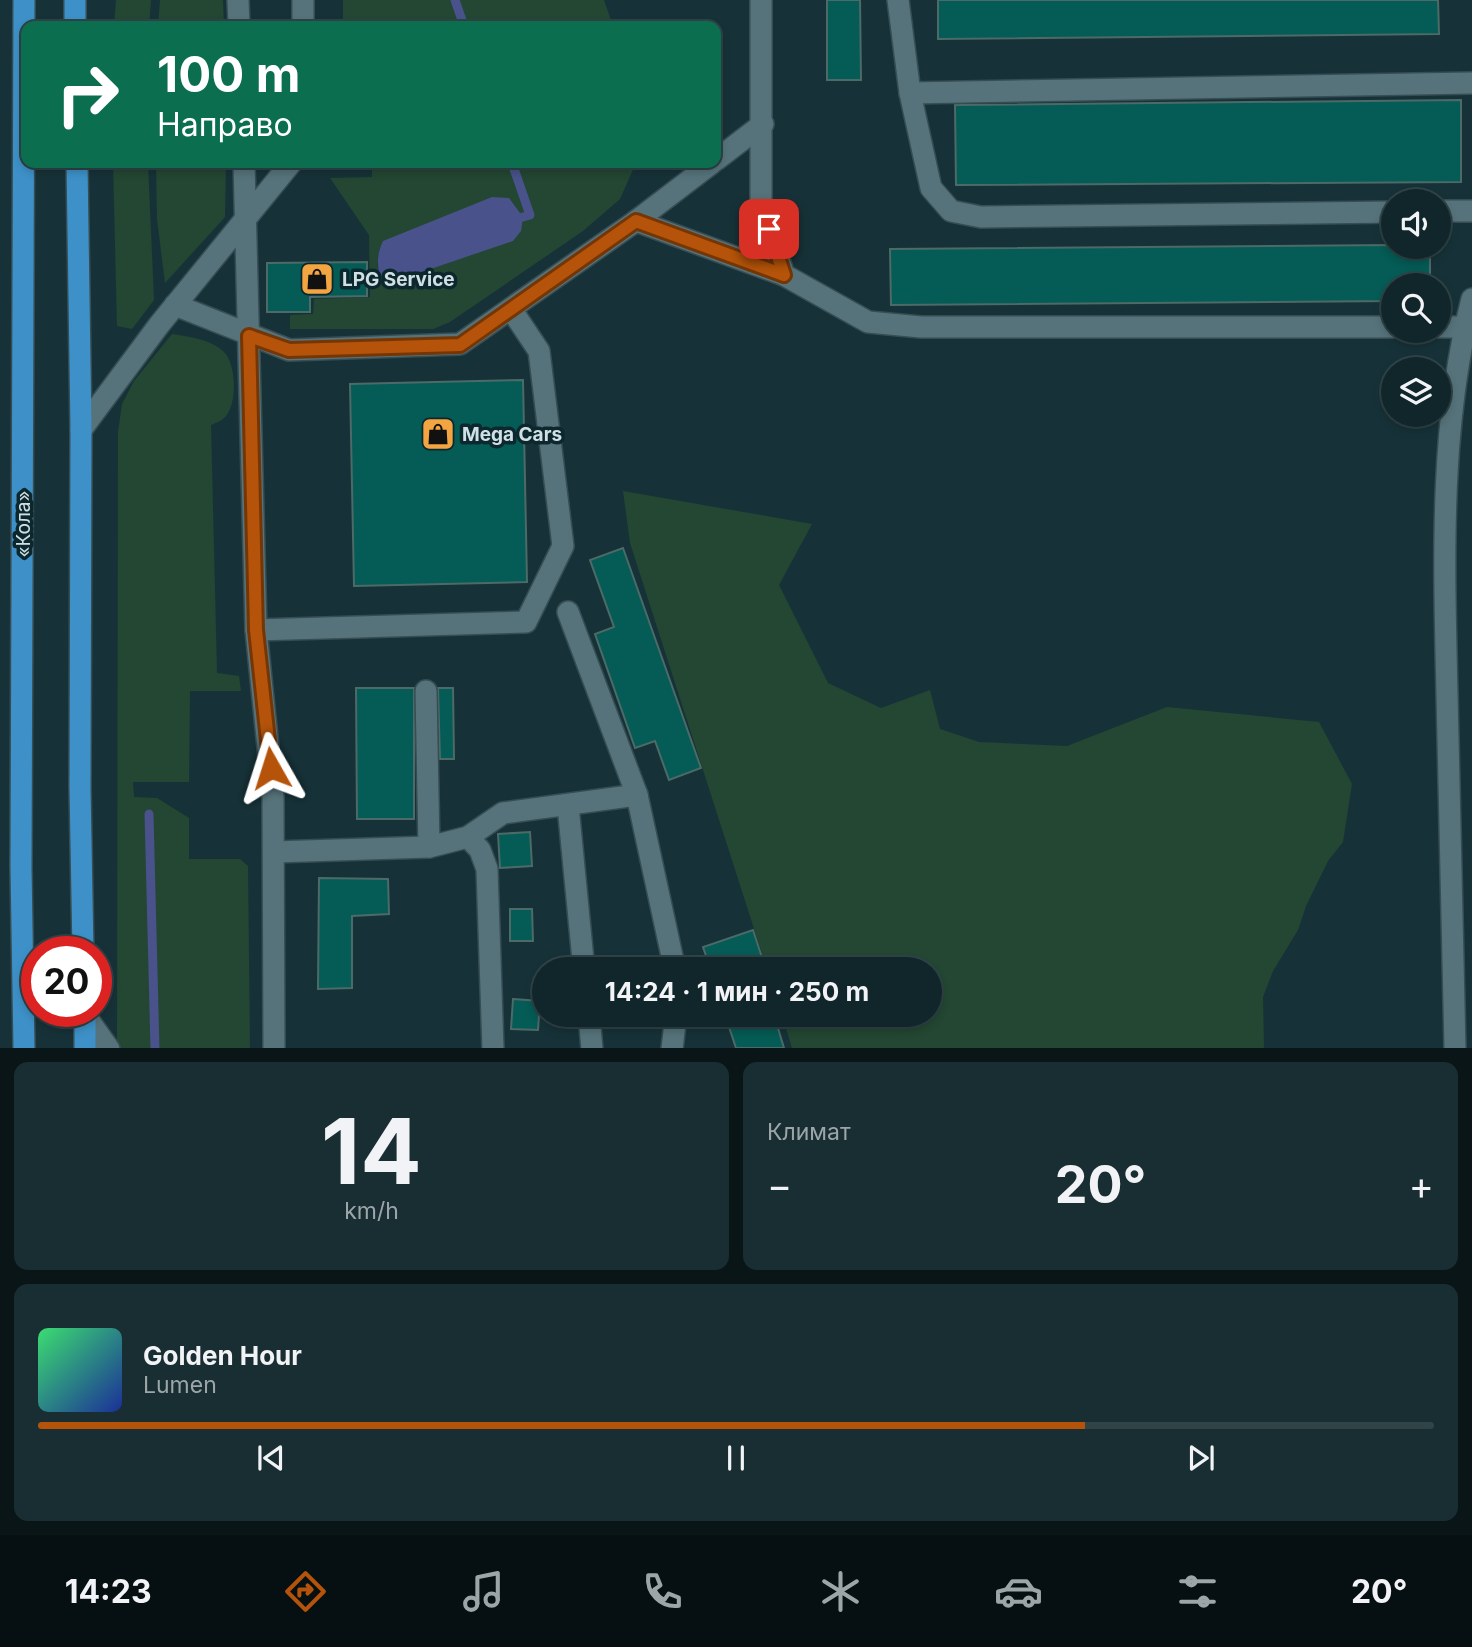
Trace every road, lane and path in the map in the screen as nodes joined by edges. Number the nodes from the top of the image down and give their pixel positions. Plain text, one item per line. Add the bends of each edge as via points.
1 (24, 0) edge
2 (75, 0) edge
3 (238, 0) edge
4 (303, 0) edge
5 (761, 0) edge
6 (898, 0) edge
7 (24, 21) edge
8 (75, 21) edge
9 (239, 21) edge
10 (303, 21) edge
11 (1472, 83) edge
12 (910, 93) junction
13 (762, 124) junction
14 (721, 156) edge
15 (24, 168) edge
16 (77, 168) edge
17 (244, 168) edge
18 (287, 168) edge
19 (705, 168) edge
20 (1451, 211) edge
21 (1472, 211) edge
22 (1381, 212) edge
23 (246, 216) junction
24 (636, 221) junction
25 (784, 275) junction
26 (1472, 299) edge
27 (175, 306) junction
28 (511, 309) junction
29 (1381, 327) edge
30 (1451, 327) edge
31 (1465, 327) junction
32 (249, 336) junction
33 (81, 429) junction
34 (569, 612) dead end
35 (256, 630) junction
36 (426, 691) dead end
37 (637, 795) junction
38 (568, 806) junction
39 (468, 837) junction
40 (429, 847) junction
41 (274, 852) junction
42 (83, 936) edge
43 (583, 957) edge
44 (672, 957) edge
45 (85, 1027) edge
46 (94, 1027) edge
47 (590, 1027) edge
48 (675, 1027) edge
49 (24, 1048) edge
50 (85, 1048) edge
51 (108, 1048) edge
52 (274, 1048) edge
53 (493, 1048) edge
54 (592, 1048) edge
55 (672, 1048) edge
56 (1455, 1048) edge

1 - 7 main road, «Кола»
2 - 8 main road
3 - 9 street
4 - 10 street
5 - 13 street
6 - 12 street
11 - 12 street
12 - 22 street via 931,188 951,211 981,217
13 - 14 street
13 - 25 street via 761,205
15 - 49 main road, «Кола»
16 - 33 main road
17 - 23 street
18 - 23 street
19 - 24 street
20 - 21 street
23 - 27 street
23 - 32 street
24 - 25 street
24 - 28 street
25 - 29 street via 867,322 921,327
26 - 31 street
27 - 32 street
27 - 33 street
28 - 32 street via 460,345 289,350
28 - 35 street via 539,351 563,546 526,622
30 - 31 street
31 - 56 street via 1449,433 1445,616
32 - 35 street
33 - 42 main road
34 - 37 street
35 - 41 street via 273,796
36 - 40 street
37 - 38 street
37 - 44 street
38 - 39 street via 503,813
38 - 43 street
39 - 40 street
39 - 53 street via 480,850 487,869
40 - 41 street
41 - 52 street
45 - 50 main road
46 - 51 street
47 - 54 street
48 - 55 street

